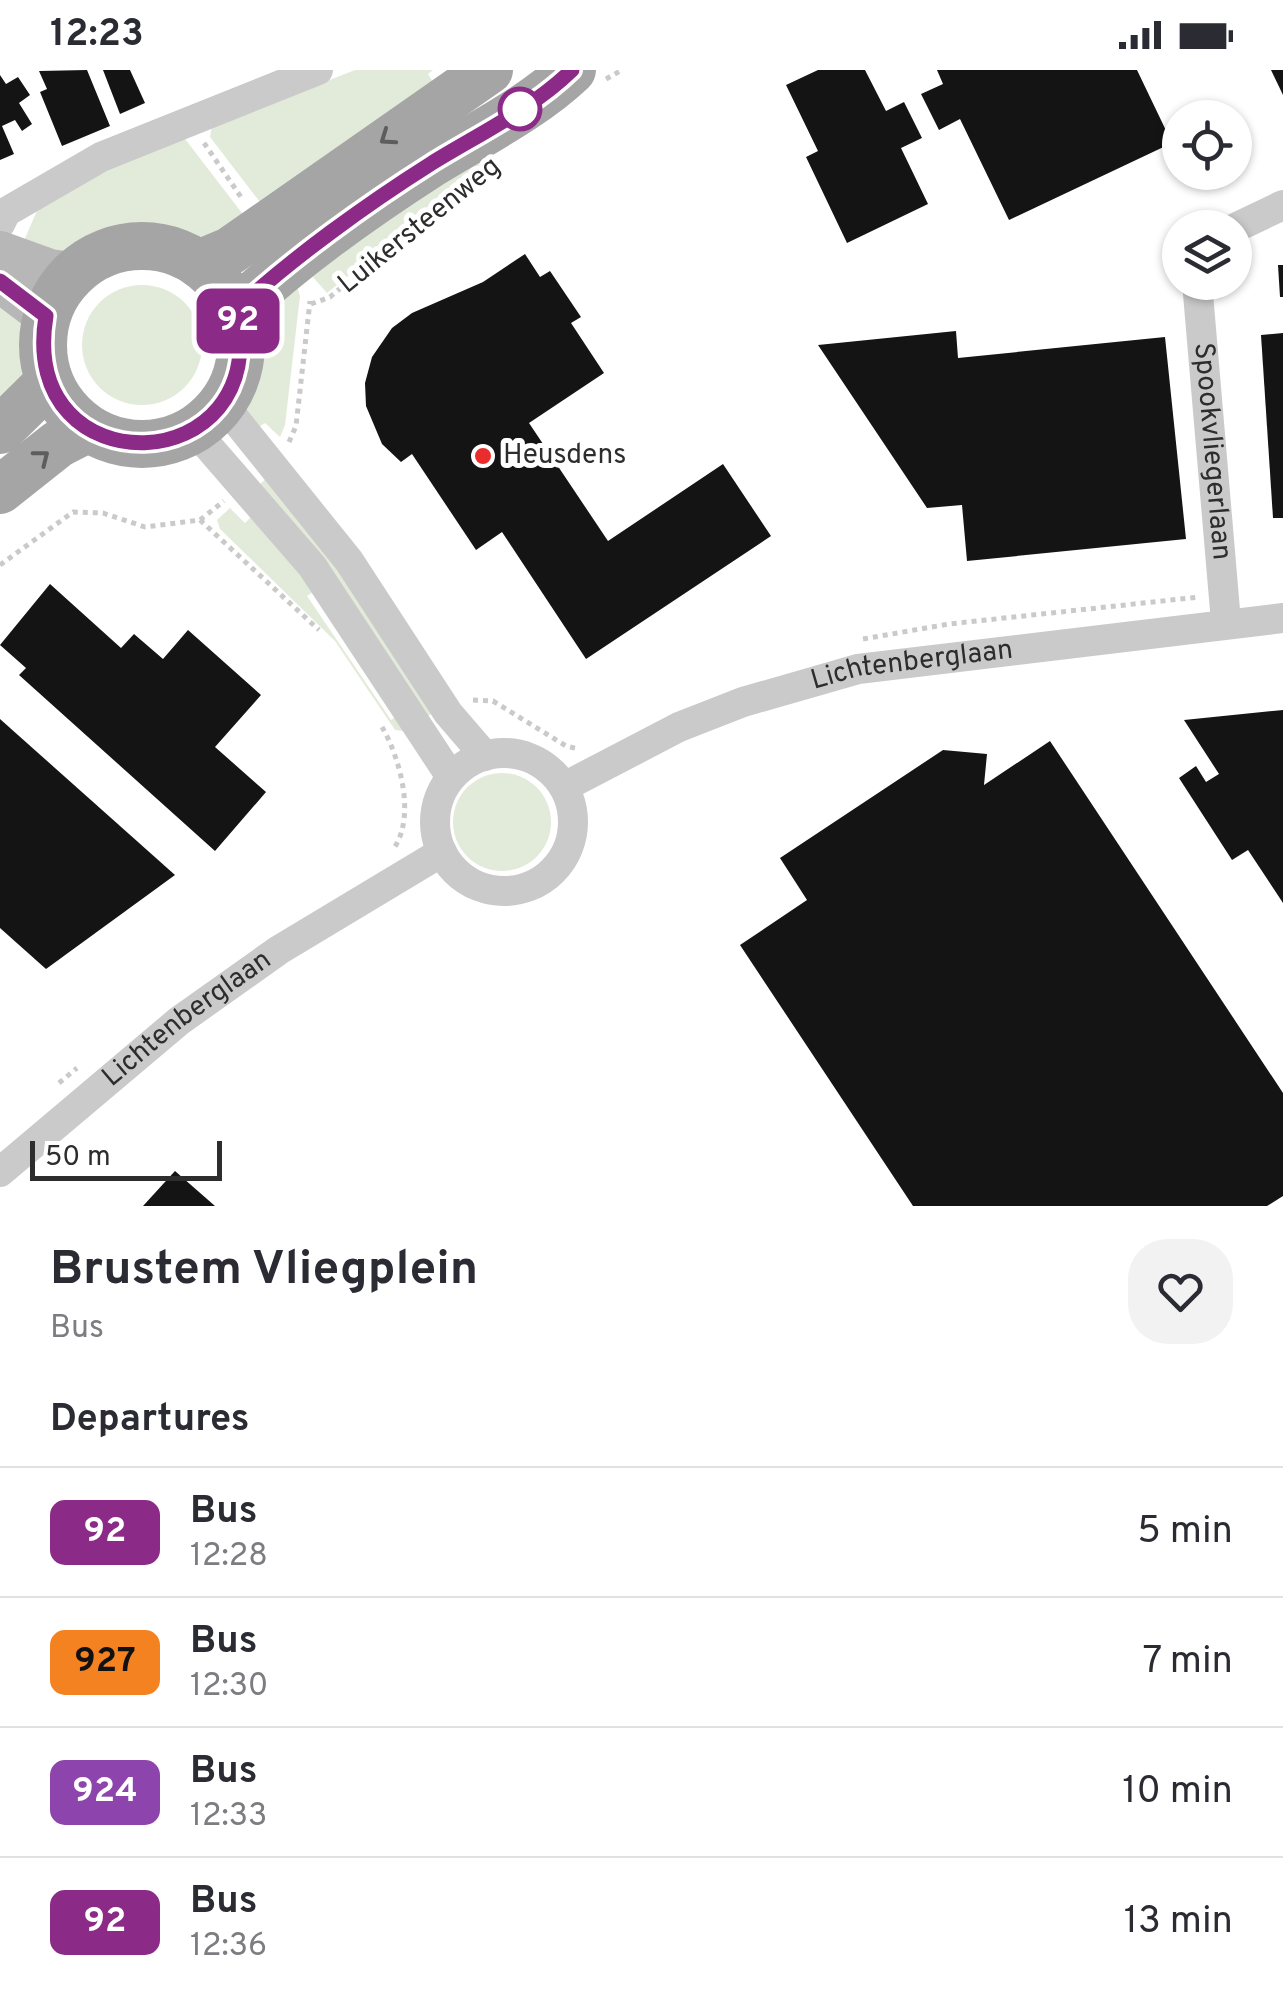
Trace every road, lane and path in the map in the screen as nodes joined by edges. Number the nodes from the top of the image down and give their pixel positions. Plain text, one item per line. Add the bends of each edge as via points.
1 (318, 70) edge
2 (489, 70) edge
3 (622, 70) edge
4 (585, 78) edge
5 (188, 120) junction
6 (447, 199) dead end
7 (1283, 206) edge
8 (251, 212) dead end
9 (1252, 220) edge
10 (0, 224) edge
11 (0, 252) edge
12 (199, 264) junction
13 (73, 273) junction
14 (0, 281) edge
15 (1199, 300) edge
16 (236, 310) junction
17 (46, 316) junction
18 (49, 382) junction
19 (208, 417) junction
20 (87, 429) junction
21 (0, 430) edge
22 (288, 445) dead end
23 (0, 490) edge
24 (224, 501) dead end
25 (200, 520) junction
26 (0, 566) edge
27 (1283, 618) edge
28 (1226, 622) junction
29 (325, 638) dead end
30 (374, 713) dead end
31 (485, 756) junction
32 (451, 777) junction
33 (564, 787) junction
34 (442, 852) junction
35 (384, 855) dead end
36 (84, 1062) dead end
37 (57, 1084) dead end
38 (0, 1172) edge

1 - 5 street
2 -> 12 main road via 230,251
3 - 4 path
4 - 16 main road, Luikersteenweg via 426,167
5 - 8 path
5 - 10 street via 101,157 6,212
6 - 22 path, Luikersteenweg via 330,297 311,304
7 - 9 street
11 - 13 main road
12 - 13 main road via 148,245 121,247
12 - 16 main road
13 - 17 main road
14 - 17 main road
15 - 28 street, Spookvliegerlaan
16 - 19 main road via 240,358
17 - 18 main road via 43,361
18 - 20 main road
18 - 21 main road
19 - 20 main road via 163,442 130,444
19 - 31 street via 349,561 448,713
19 - 32 street
23 -> 20 main road
24 - 25 path
25 - 26 path via 145,527 103,513 73,512
25 - 29 path
27 - 28 street, Lichtenberglaan
28 - 33 street, Lichtenberglaan via 858,669 679,727
30 - 35 path via 394,747 406,807 402,837
31 - 32 street
31 - 33 street via 527,757
32 - 34 street via 435,817
33 - 34 street via 573,830 555,869 538,882 516,890 479,887 462,878
34 - 38 street, Lichtenberglaan via 279,950 179,1021
36 - 37 path

